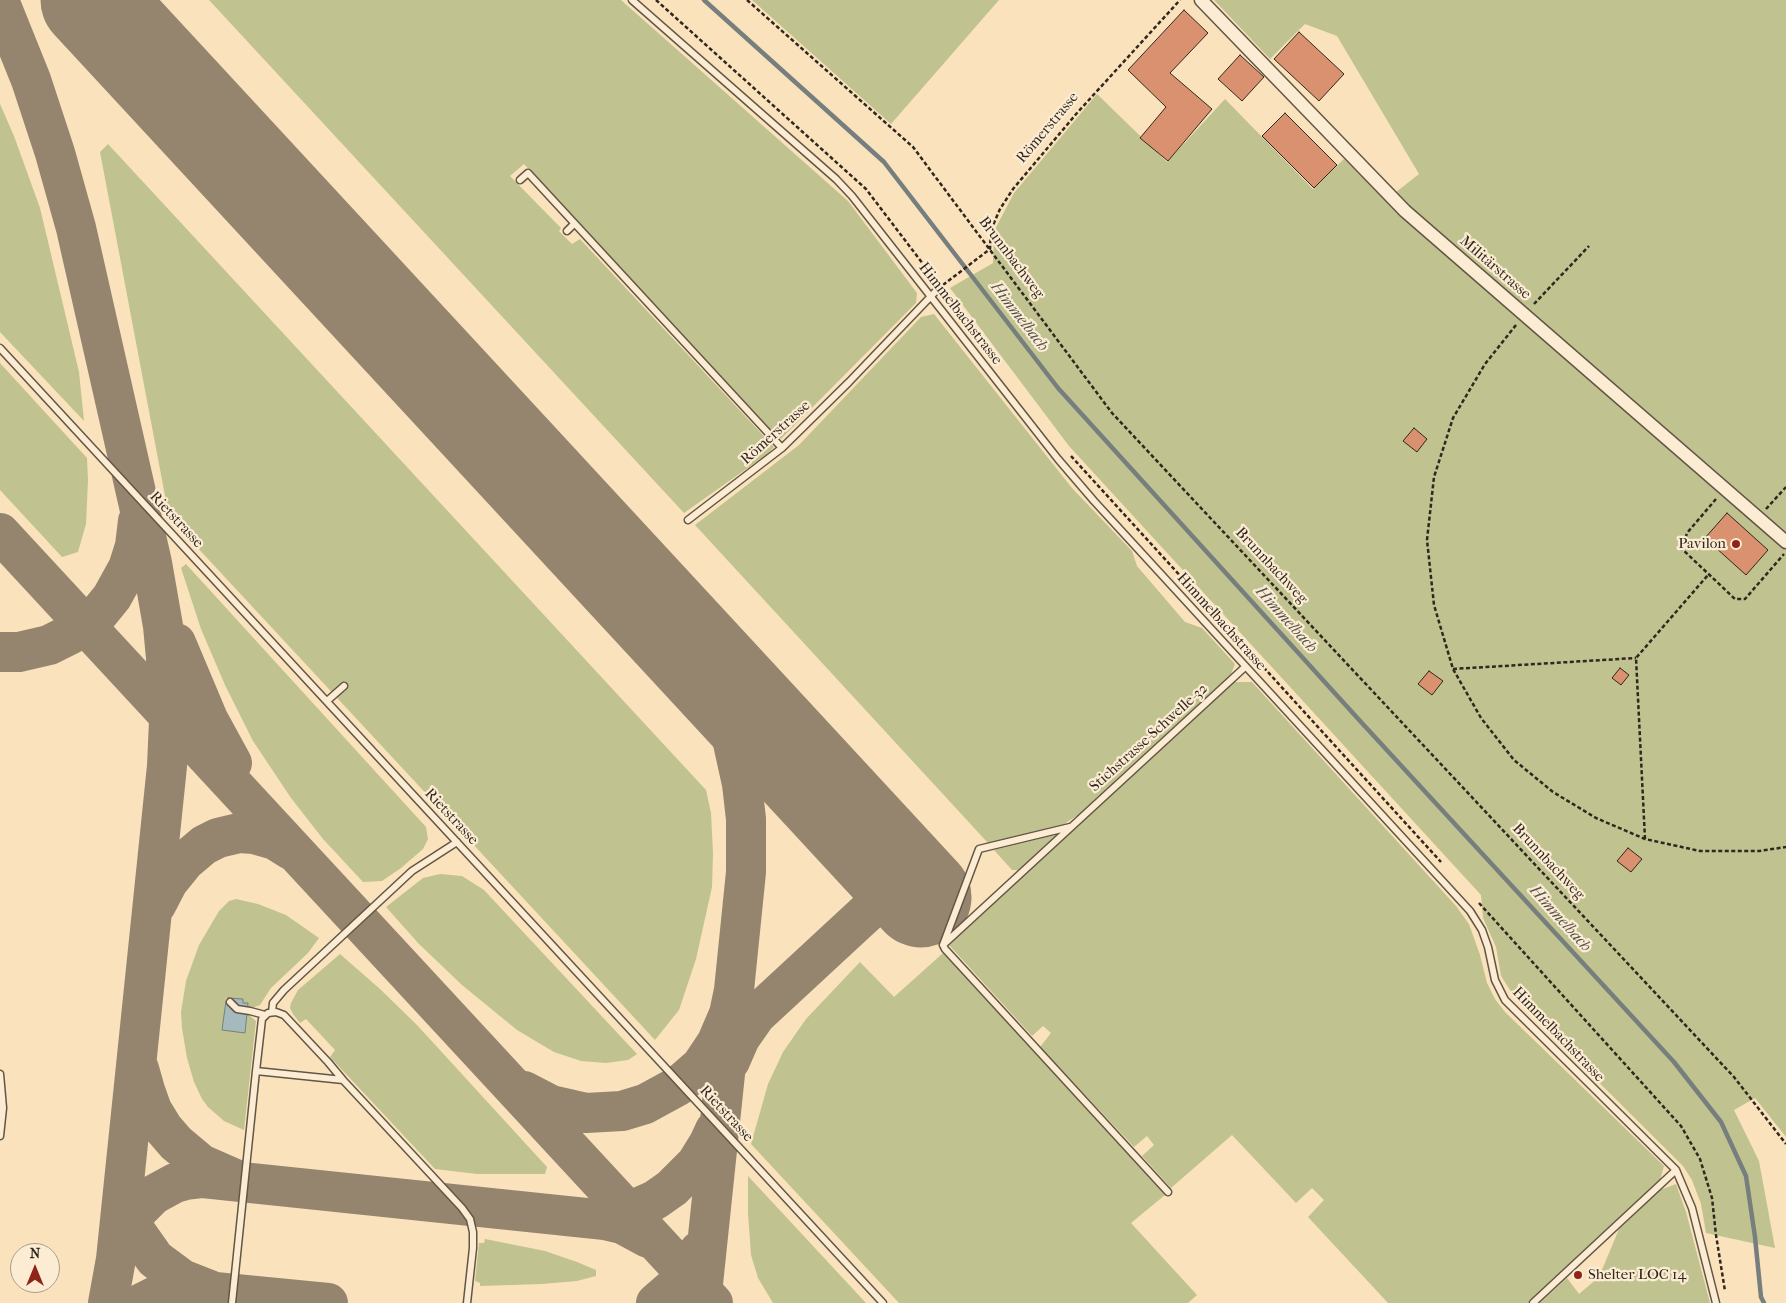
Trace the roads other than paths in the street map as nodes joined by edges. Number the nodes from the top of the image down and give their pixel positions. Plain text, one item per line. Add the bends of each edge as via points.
1 (632, 0) edge
2 (1201, 0) edge
3 (520, 180) dead end
4 (574, 224) junction
5 (567, 231) dead end
6 (936, 291) dead end
7 (930, 297) junction
8 (0, 348) edge
9 (782, 448) junction
10 (688, 520) dead end
11 (1786, 542) edge
12 (1245, 667) junction
13 (344, 686) dead end
14 (327, 701) junction
15 (1070, 827) junction
16 (457, 842) junction
17 (943, 945) junction
18 (230, 1002) dead end
19 (272, 1012) junction
20 (265, 1015) junction
21 (256, 1071) junction
22 (0, 1074) edge
23 (343, 1080) junction
24 (0, 1136) edge
25 (1676, 1170) junction
26 (1168, 1192) dead end
27 (232, 1303) edge
28 (467, 1303) edge
29 (884, 1303) edge
30 (1533, 1303) edge
31 (1716, 1303) edge

1 - 7 lane, Himmelbachstrasse via 847,190
2 - 11 street, Militärstrasse via 1405,211
3 - 4 lane via 528,173
4 - 5 lane
4 - 9 lane
6 - 7 lane, Römerstrasse
7 - 9 lane, Römerstrasse
7 - 12 lane, Himmelbachstrasse via 1070,473
8 - 14 lane, Rietstrasse
9 - 10 lane, Römerstrasse
12 - 15 lane, Stichstrasse-Schwelle-32
12 - 25 lane, Himmelbachstrasse via 1470,911 1482,930 1494,980 1505,1000
13 - 14 lane
14 - 16 lane, Rietstrasse
15 - 17 lane, Stichstrasse-Schwelle-32
15 - 17 lane, Stichstrasse-Schwelle-32 via 979,849
16 - 19 lane via 412,871 284,990 273,1003
16 - 29 lane, Rietstrasse
17 - 26 lane
18 - 20 lane via 236,1009
19 - 20 lane
19 - 23 lane via 284,1015
20 - 21 lane via 260,1023
21 - 23 lane
21 - 27 lane
22 - 24 lane via 3,1108
23 - 28 lane via 470,1219 473,1239
25 - 30 lane
25 - 31 lane, Himmelbachstrasse via 1692,1208

